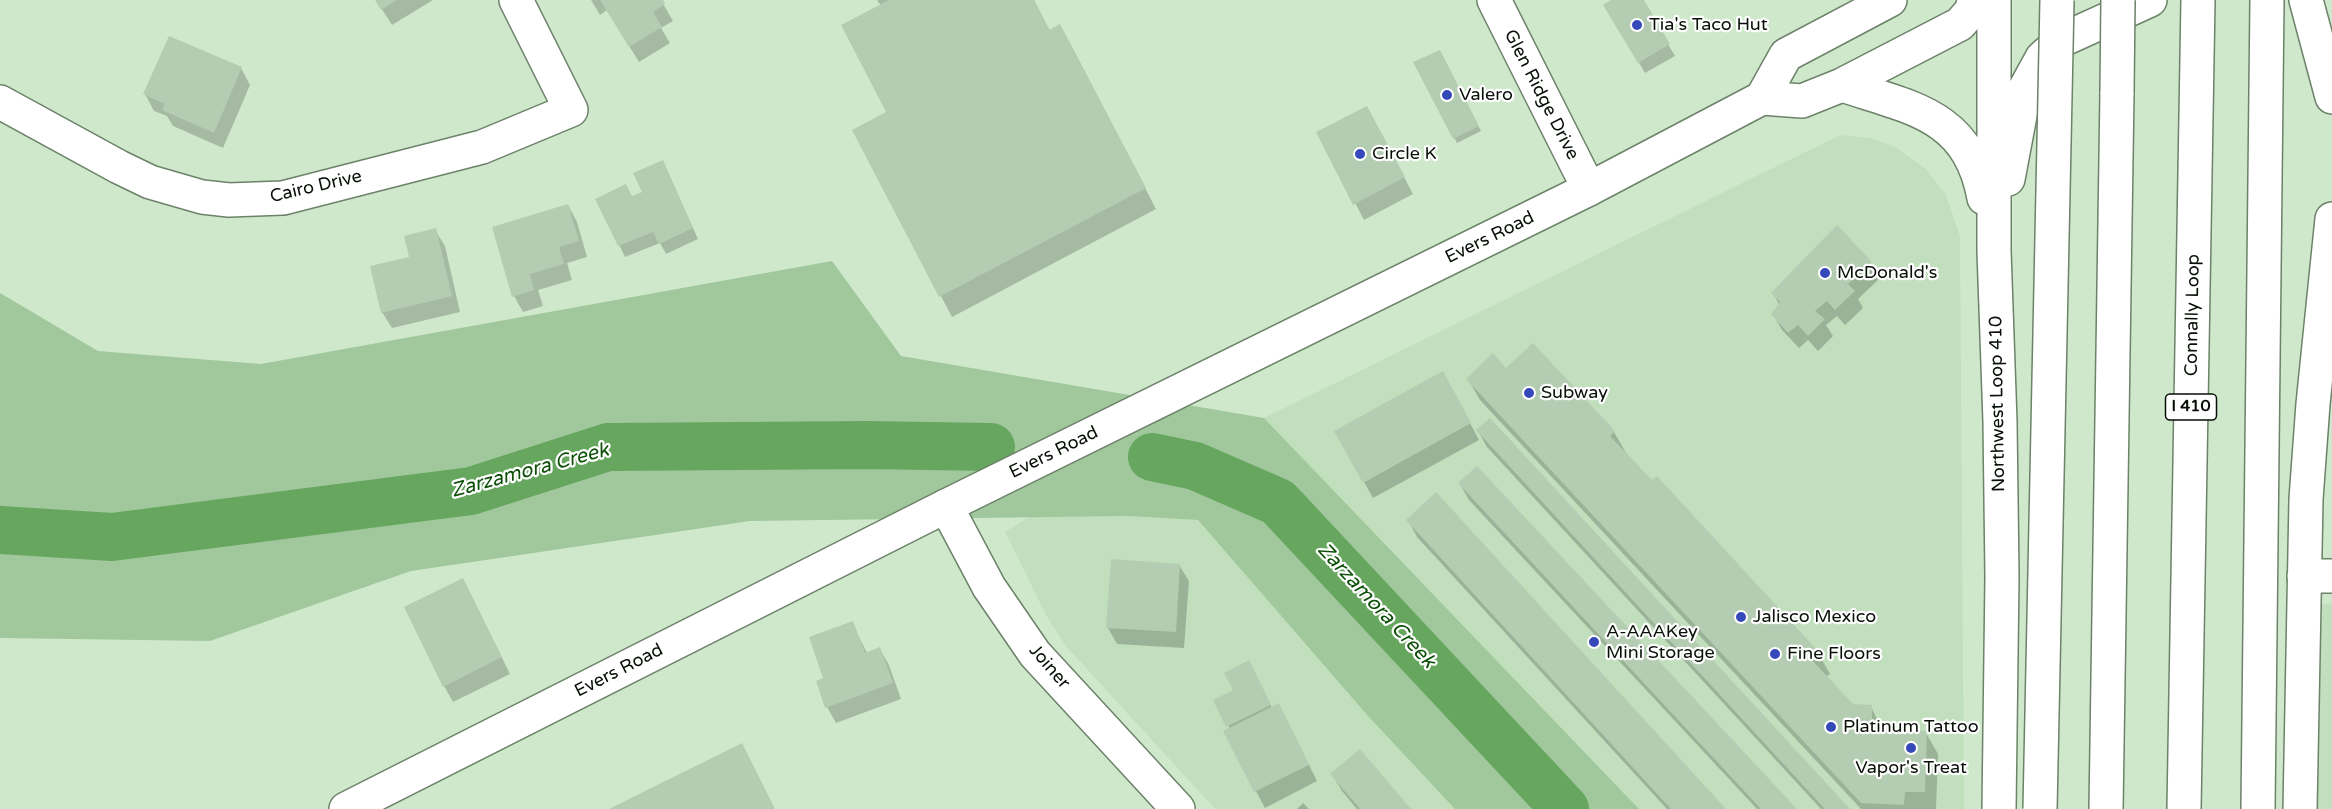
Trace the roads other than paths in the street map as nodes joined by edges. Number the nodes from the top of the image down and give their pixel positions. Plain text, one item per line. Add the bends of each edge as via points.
1 (516, 0) edge
2 (1494, 0) edge
3 (1890, 0) edge
4 (1974, 0) edge
5 (1994, 0) edge
6 (2056, 0) edge
7 (2118, 0) edge
8 (2150, 0) edge
9 (2198, 0) edge
10 (2267, 0) edge
11 (2306, 0) edge
12 (1842, 85) junction
13 (2332, 97) edge
14 (1762, 98) junction
15 (0, 102) edge
16 (1588, 189) junction
17 (2332, 219) edge
18 (1994, 251) junction
19 (946, 506) junction
20 (2318, 576) edge
21 (2105, 805) edge
22 (346, 809) edge
23 (1178, 809) edge
24 (1999, 809) edge
25 (2040, 809) edge
26 (2184, 809) edge
27 (2258, 809) edge
28 (2300, 809) edge

1 - 15 main road, Cairo Drive via 571,110 482,147 283,198 202,197 150,182
2 - 16 main road, Glen Ridge Drive
3 - 14 main road via 1786,55
4 - 12 main road via 1972,10 1960,24
5 - 18 main road, Northwest Loop 410
6 - 25 main road, bridge
7 - 21 main road, bridge
8 - 18 main road via 2062,40 2042,58 2025,89
9 - 26 main road, Connally Loop / I 410
10 - 27 main road
11 - 13 main road
12 - 14 main road via 1802,101
12 - 18 main road via 1913,108 1945,126 1967,147 1982,184
14 - 16 main road, Evers Road
16 - 19 main road, Evers Road
17 - 20 main road via 2313,404
18 - 24 main road, Northwest Loop 410 via 2002,576
19 - 22 main road, Evers Road
19 - 23 main road, Joiner via 989,587 1035,654
20 - 28 main road

